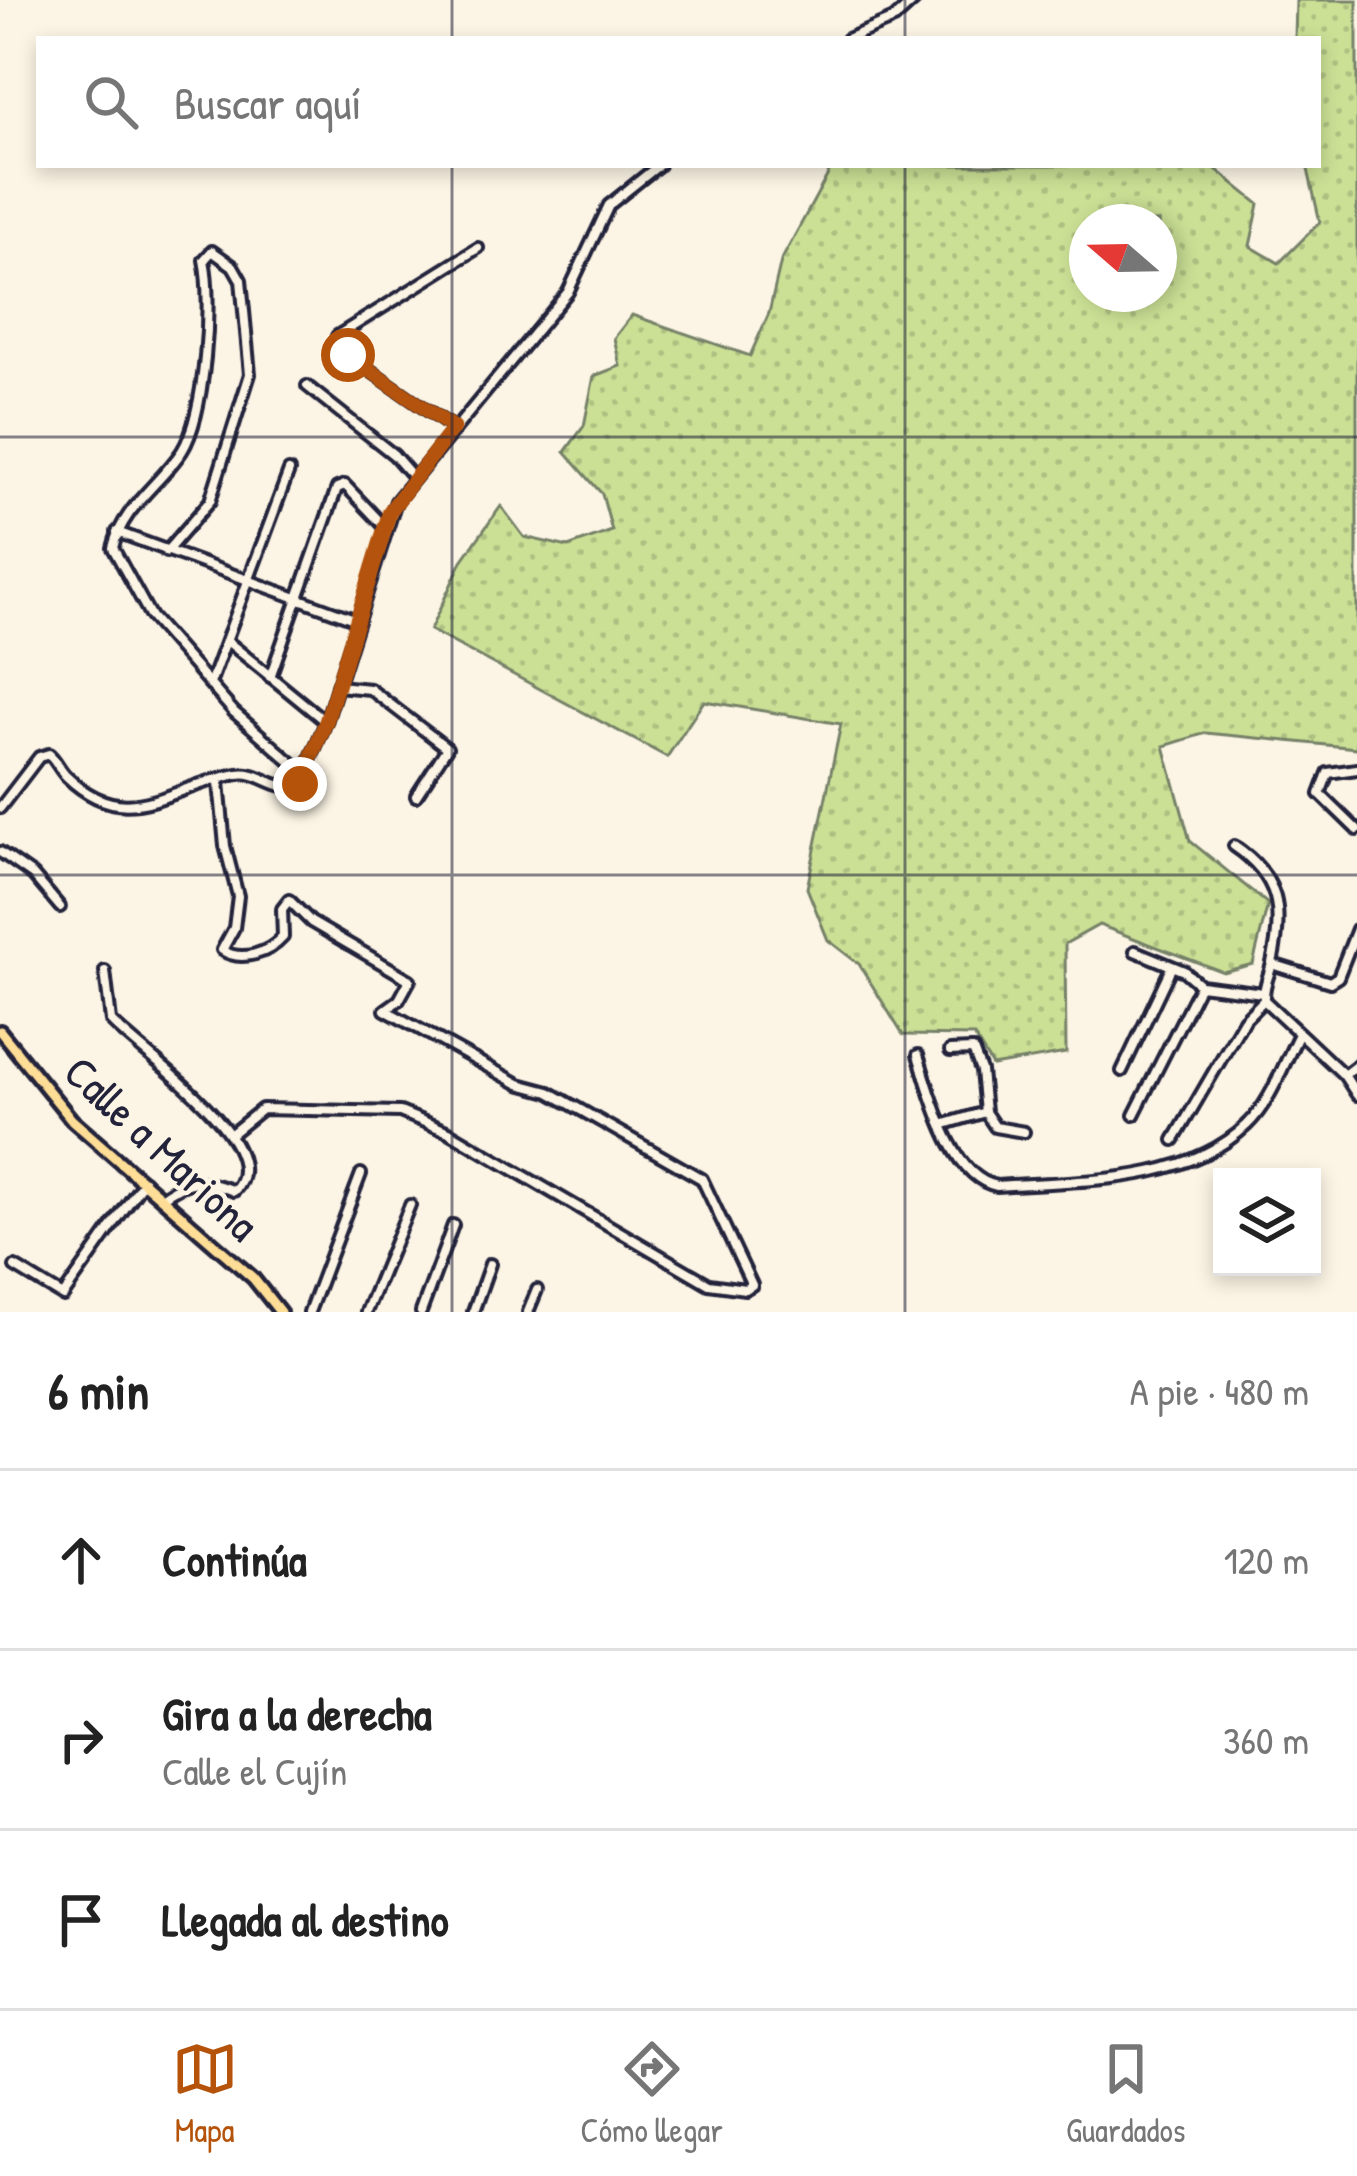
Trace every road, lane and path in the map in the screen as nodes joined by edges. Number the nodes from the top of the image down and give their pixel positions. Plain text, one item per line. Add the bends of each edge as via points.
1 (916, 0) edge
2 (854, 36) edge
3 (655, 168) edge
4 (478, 248) dead end
5 (307, 386) dead end
6 (453, 428) junction
7 (290, 471) dead end
8 (414, 478) junction
9 (386, 528) junction
10 (117, 532) junction
11 (166, 552) junction
12 (249, 581) junction
13 (300, 601) junction
14 (354, 619) junction
15 (227, 641) junction
16 (270, 677) junction
17 (210, 682) junction
18 (337, 686) junction
19 (326, 722) junction
20 (1357, 769) edge
21 (306, 775) junction
22 (219, 782) junction
23 (416, 796) dead end
24 (2, 803) edge
25 (1357, 830) edge
26 (1234, 846) dead end
27 (0, 852) edge
28 (60, 908) dead end
29 (1357, 928) edge
30 (1135, 951) dead end
31 (1272, 964) junction
32 (1171, 968) junction
33 (105, 971) dead end
34 (1200, 985) junction
35 (1264, 996) junction
36 (0, 1031) edge
37 (1298, 1036) junction
38 (950, 1051) dead end
39 (918, 1054) dead end
40 (1357, 1065) edge
41 (1122, 1071) dead end
42 (1344, 1075) junction
43 (1357, 1095) edge
44 (985, 1112) junction
45 (1134, 1115) dead end
46 (945, 1124) junction
47 (1024, 1132) dead end
48 (231, 1134) junction
49 (1174, 1140) dead end
50 (361, 1174) dead end
51 (144, 1181) junction
52 (163, 1197) junction
53 (410, 1204) dead end
54 (454, 1225) dead end
55 (490, 1264) dead end
56 (16, 1267) dead end
57 (536, 1290) dead end
58 (280, 1312) edge
59 (309, 1312) edge
60 (366, 1312) edge
61 (421, 1312) edge
62 (473, 1312) edge
63 (528, 1312) edge

1 - 2 street
3 - 6 street via 609,205 568,292
4 - 6 street via 337,336 348,355
5 - 8 street
6 - 8 street
7 - 12 street
8 - 9 street
9 - 13 street via 340,484
9 - 14 street
10 - 11 street
10 - 11 street via 193,427 208,298 204,260 212,251 242,280 250,374 210,501
10 - 17 street via 116,559 152,617
11 - 12 street
12 - 13 street
12 - 15 street
13 - 14 street
13 - 16 street
14 - 18 street
15 - 16 street
15 - 17 street
16 - 19 street
17 - 21 street
18 - 19 street
18 - 23 street via 370,689 447,748
19 - 21 street
20 - 25 street via 1328,773 1320,794
21 - 22 street via 290,788 244,773
22 - 24 street via 115,808 44,754
22 - 48 street via 238,896 223,950 238,957 272,949 283,937 289,900 310,922 410,980 385,1010 702,1179 752,1285 709,1284 449,1132 400,1112 262,1108
26 - 31 street via 1274,887
27 - 28 street
29 - 31 street via 1330,982
30 - 32 street
31 - 35 street
32 - 34 street
32 - 41 street
33 - 48 street via 111,1021
34 - 35 street
34 - 45 street
35 - 37 street
35 - 49 street
36 - 51 main road, Calle a Mariona via 71,1120
37 - 42 street
37 - 46 street via 1250,1123 1177,1167 986,1184 964,1165
38 - 44 street via 973,1049
39 - 46 street
40 - 42 street
42 - 43 street
44 - 46 street
44 - 47 street via 995,1127
48 - 52 street via 246,1164 239,1187 185,1181
50 - 59 street
51 - 52 main road, Calle a Mariona
51 - 56 street via 63,1296
52 - 58 main road, Calle a Mariona
53 - 60 street
54 - 61 street
55 - 62 street
57 - 63 street

